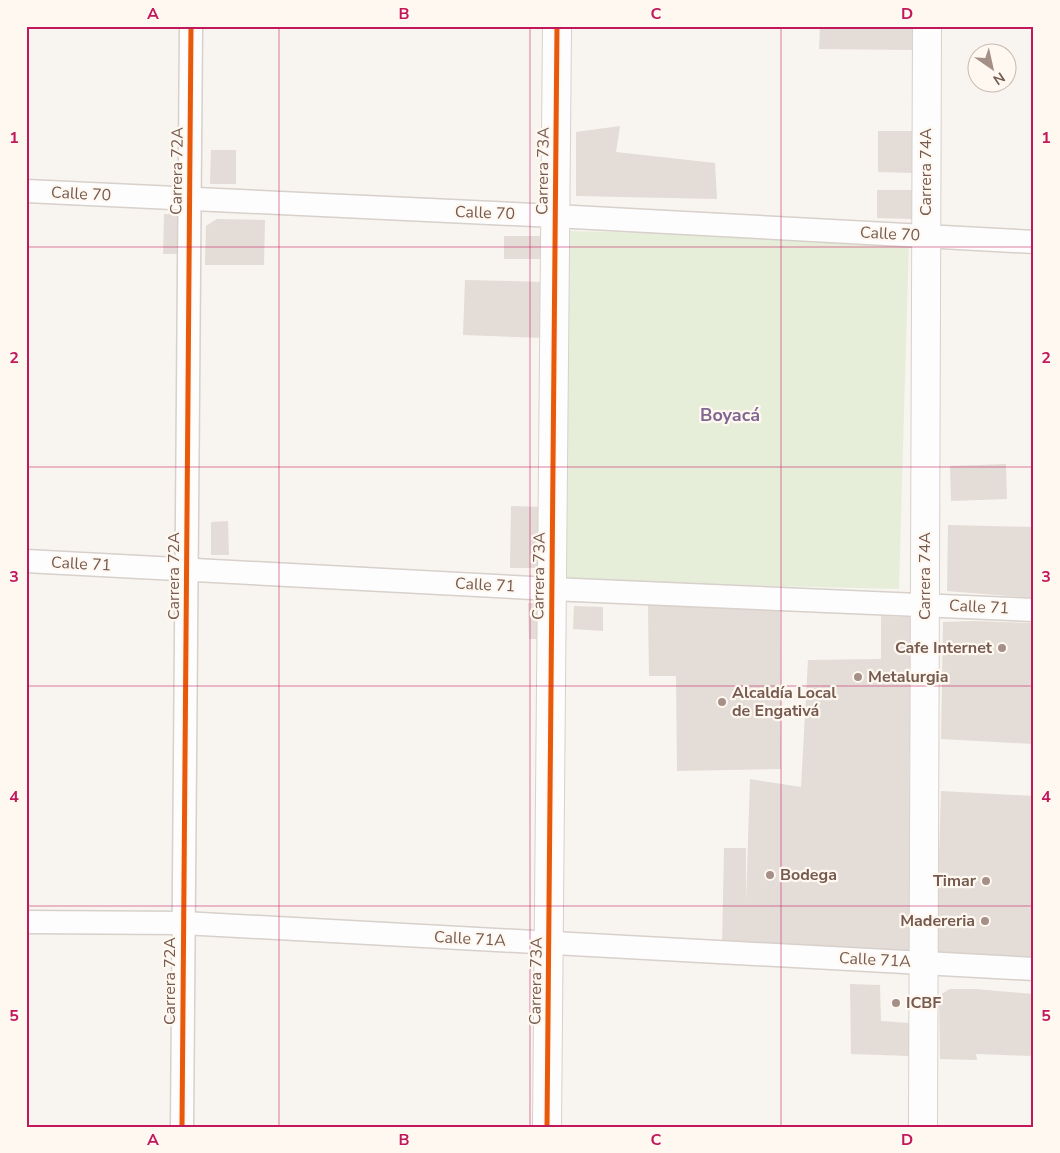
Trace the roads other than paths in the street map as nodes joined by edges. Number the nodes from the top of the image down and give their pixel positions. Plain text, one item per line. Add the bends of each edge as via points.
1 (191, 26) edge
2 (557, 26) edge
3 (927, 26) edge
4 (26, 192) edge
5 (189, 200) junction
6 (555, 216) junction
7 (926, 236) junction
8 (1034, 242) edge
9 (26, 561) edge
10 (186, 570) junction
11 (552, 589) junction
12 (924, 605) junction
13 (1034, 610) edge
14 (26, 922) edge
15 (183, 923) junction
16 (548, 943) junction
17 (923, 962) junction
18 (1034, 969) edge
19 (182, 1127) edge
20 (547, 1127) edge
21 (923, 1127) edge

1 - 5 street, Carrera 72A
2 - 6 street, Carrera 73A
3 - 7 street, Carrera 74A
4 - 5 street, Calle 70
5 - 6 street, Calle 70
5 - 10 street, Carrera 72A
6 - 7 street, Calle 70
6 - 11 street, Carrera 73A
7 - 8 street, Calle 70
7 - 12 street, Carrera 74A
9 - 10 street, Calle 71
10 - 11 street, Calle 71
10 - 15 street, Carrera 72A
11 - 12 street, Calle 71
11 - 16 street, Carrera 73A
12 - 13 street, Calle 71
12 - 17 street, Carrera 74A
14 - 15 street, Calle 71A
15 - 16 street, Calle 71A
15 - 19 street, Carrera 72A
16 - 17 street, Calle 71A
16 - 20 street, Carrera 73A
17 - 18 street, Calle 71A
17 - 21 street, Carrera 74A

